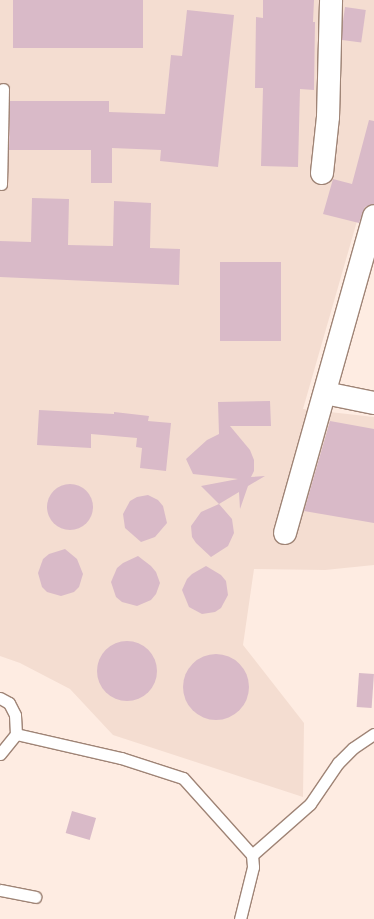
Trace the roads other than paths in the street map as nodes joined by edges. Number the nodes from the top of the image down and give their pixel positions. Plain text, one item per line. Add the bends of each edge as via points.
1 (331, 0) edge
2 (3, 89) dead end
3 (322, 173) dead end
4 (1, 184) edge
5 (374, 216) edge
6 (325, 393) junction
7 (374, 403) edge
8 (285, 533) dead end
9 (0, 698) edge
10 (16, 734) junction
11 (374, 734) edge
12 (0, 754) edge
13 (252, 855) junction
14 (0, 890) edge
15 (34, 897) dead end
16 (240, 919) edge

1 - 3 street via 328,117
2 - 4 lane
5 - 6 street
6 - 7 street
6 - 8 street
9 - 10 lane via 9,703 15,715
10 - 12 lane
10 - 13 lane via 121,758 183,778
11 - 13 lane via 338,762 310,804
13 - 16 lane via 252,872
14 - 15 lane

